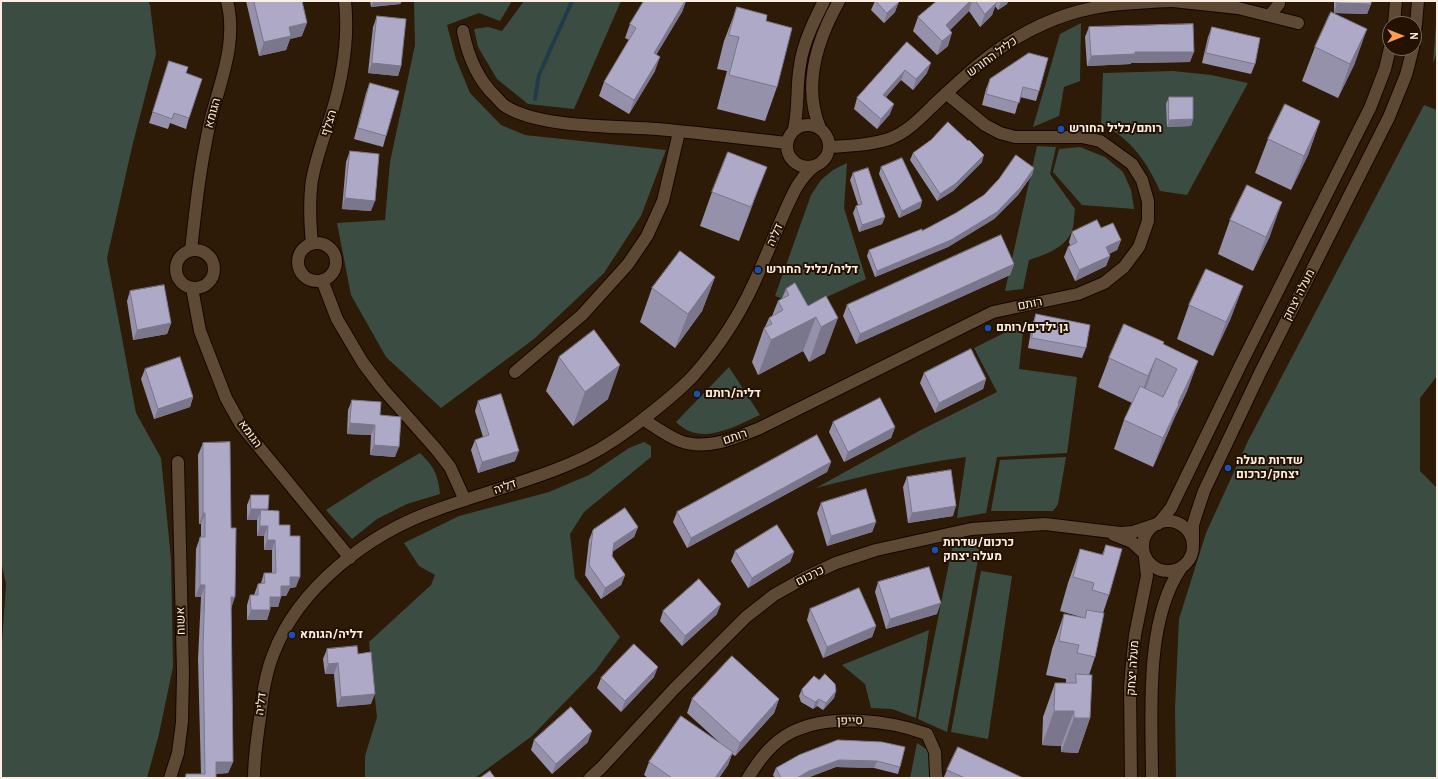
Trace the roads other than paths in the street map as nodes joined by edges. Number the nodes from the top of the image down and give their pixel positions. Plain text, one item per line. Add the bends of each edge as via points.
1 (227, 1) edge
2 (345, 1) edge
3 (824, 1) edge
4 (840, 1) edge
5 (1172, 1) edge
6 (1278, 1) edge
7 (1396, 1) edge
8 (1418, 1) edge
9 (1221, 3) edge
10 (1270, 15) junction
11 (1395, 16) edge
12 (1417, 16) edge
13 (1298, 23) dead end
14 (463, 31) dead end
15 (1388, 56) edge
16 (1410, 56) edge
17 (946, 93) junction
18 (820, 128) junction
19 (794, 129) junction
20 (679, 132) junction
21 (786, 143) junction
22 (829, 148) junction
23 (794, 163) junction
24 (815, 166) junction
25 (790, 200) junction
26 (312, 244) junction
27 (191, 250) junction
28 (322, 280) junction
29 (192, 288) junction
30 (515, 372) dead end
31 (643, 419) junction
32 (178, 462) dead end
33 (465, 500) junction
34 (1156, 524) junction
35 (1103, 532) junction
36 (1193, 544) junction
37 (1145, 556) junction
38 (350, 558) junction
39 (1181, 568) junction
40 (170, 778) edge
41 (254, 778) edge
42 (590, 778) edge
43 (748, 778) edge
44 (937, 778) edge
45 (1131, 778) edge
46 (1152, 778) edge

1 - 27 street, הגומא via 229,52 205,148
2 - 26 street, הצלף via 347,21 340,82 312,179
3 - 19 street via 800,63 797,84 798,114
4 - 18 street via 826,27 813,66 812,100
5 - 9 street, כליל החורש
5 - 17 street, כליל החורש via 1133,2 1093,8 1061,17 1022,34 992,54
6 - 10 street
7 - 11 street
8 - 12 street
9 - 10 street, כליל החורש
10 - 13 street, כליל החורש
14 - 20 street via 467,51 476,73 505,106 526,115 566,123
15 - 34 street, מעלה יצחק via 1370,108 1171,508
16 - 36 street, מעלה יצחק via 1390,117 1260,373 1204,491 1196,514
17 - 22 street, כליל החורש via 910,127 890,139
17 - 31 street, רותם via 985,125 1000,133 1015,137 1082,137 1100,141 1132,164 1142,180 1148,201 1148,221 1139,246 1124,267 1104,283 1078,294 993,312 760,428 732,439 713,444 682,442
18 - 19 street via 808,124
18 - 22 street via 825,133
19 - 21 street
20 - 21 street
20 - 30 street via 663,201 647,236 628,264 582,315
21 - 23 street via 789,157
22 - 24 street via 826,156
23 - 24 street via 800,166
23 - 25 street, דליה via 796,171
24 - 25 street, דליה via 802,178
25 - 31 street, דליה via 754,283 727,330 693,376
26 - 28 street via 302,252 300,268 308,278
26 - 28 street via 327,246 335,256 336,262 332,273
27 - 29 street via 180,257 176,270 181,282
27 - 29 street via 204,252 209,256 214,269 213,276 205,286
28 - 33 street via 337,319 363,363 446,461
29 - 38 street, הגומא via 202,339 226,398 241,424
31 - 33 street, דליה via 613,440 568,465
32 - 40 street, אשוח via 182,722 178,753
33 - 38 street, דליה via 410,520 385,533
34 - 35 street, כרכום via 1133,532
34 - 36 street via 1171,521 1178,523 1190,535
34 - 37 street via 1148,531 1143,541
35 - 37 street, כרכום via 1132,542
35 - 42 street, כרכום via 1045,524 971,529 876,550 836,563 806,577 774,595 746,617
36 - 39 street via 1187,563
37 - 39 street via 1155,568 1164,572
37 - 45 street, מעלה יצחק via 1146,576 1135,635 1130,687
38 - 41 street, דליה via 319,585 300,607 273,654 264,686
39 - 46 street, מעלה יצחק via 1169,588 1162,608 1157,638 1152,688
43 - 44 street, סייפן via 758,761 773,745 791,732 813,724 839,721 896,725 927,734 935,752

